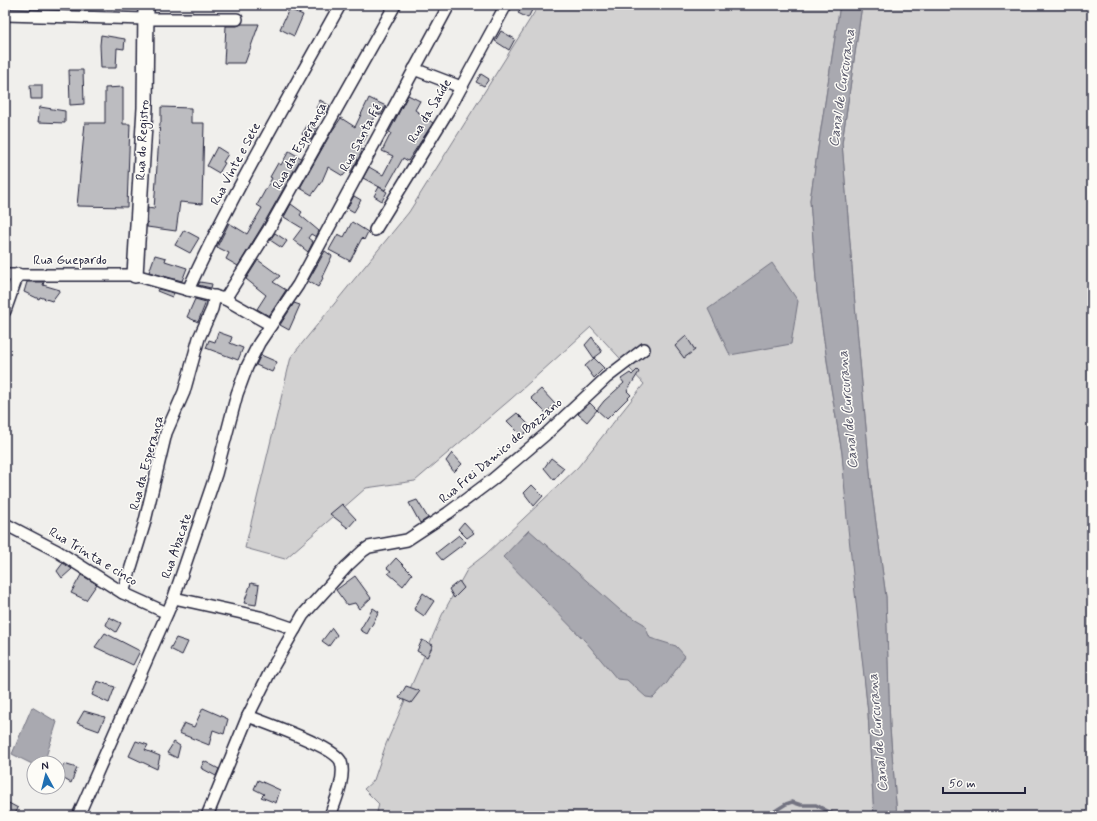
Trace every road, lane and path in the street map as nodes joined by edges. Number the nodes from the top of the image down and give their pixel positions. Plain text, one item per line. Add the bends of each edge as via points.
1 (340, 5) edge
2 (395, 5) edge
3 (449, 5) edge
4 (506, 5) edge
5 (146, 12) edge
6 (5, 15) edge
7 (237, 19) dead end
8 (414, 69) junction
9 (461, 87) junction
10 (375, 230) dead end
11 (18, 274) junction
12 (135, 274) junction
13 (5, 275) edge
14 (298, 285) joint
15 (188, 290) junction
16 (220, 297) junction
17 (5, 311) edge
18 (271, 325) junction
19 (644, 350) dead end
20 (5, 524) edge
21 (123, 593) junction
22 (174, 598) junction
23 (167, 612) junction
24 (295, 629) junction
25 (248, 716) junction
26 (78, 816) edge
27 (207, 816) edge
28 (330, 816) edge

1 - 15 street, Rua Vinte e Sete via 259,150
2 - 16 street, Rua da Esperança via 269,229
3 - 8 street, Rua Santa Fé
4 - 9 street, Rua da Saúde
5 - 6 street
5 - 7 street
5 - 12 street, Rua do Registro via 145,108
8 - 9 street
8 - 14 street, Rua Santa Fé
9 - 10 street, Rua da Saúde
11 - 12 street, Rua Guepardo
11 - 13 street, Rua Guepardo
11 - 17 street
12 - 15 street
14 - 18 street, Rua Abacate
15 - 16 street
16 - 18 street
16 - 21 street, Rua da Esperança via 199,338 184,392 166,433 144,525
18 - 22 street, Rua Abacate via 247,367 237,394 216,474
19 - 24 street, Rua Frei Damico de Bazzano via 606,378 545,435 448,513 407,540 369,547 363,551 303,615
20 - 21 street, Rua Trinta e cinco via 57,551
21 - 23 street, Rua Trinta e cinco
22 - 23 street, Rua Abacate
22 - 24 street via 260,617
23 - 26 street, Rua Abacate
24 - 25 street, Rua Frei Damico de Bazzano
25 - 27 street, Rua Frei Damico de Bazzano
25 - 28 street via 316,743 339,757 342,763 340,786

